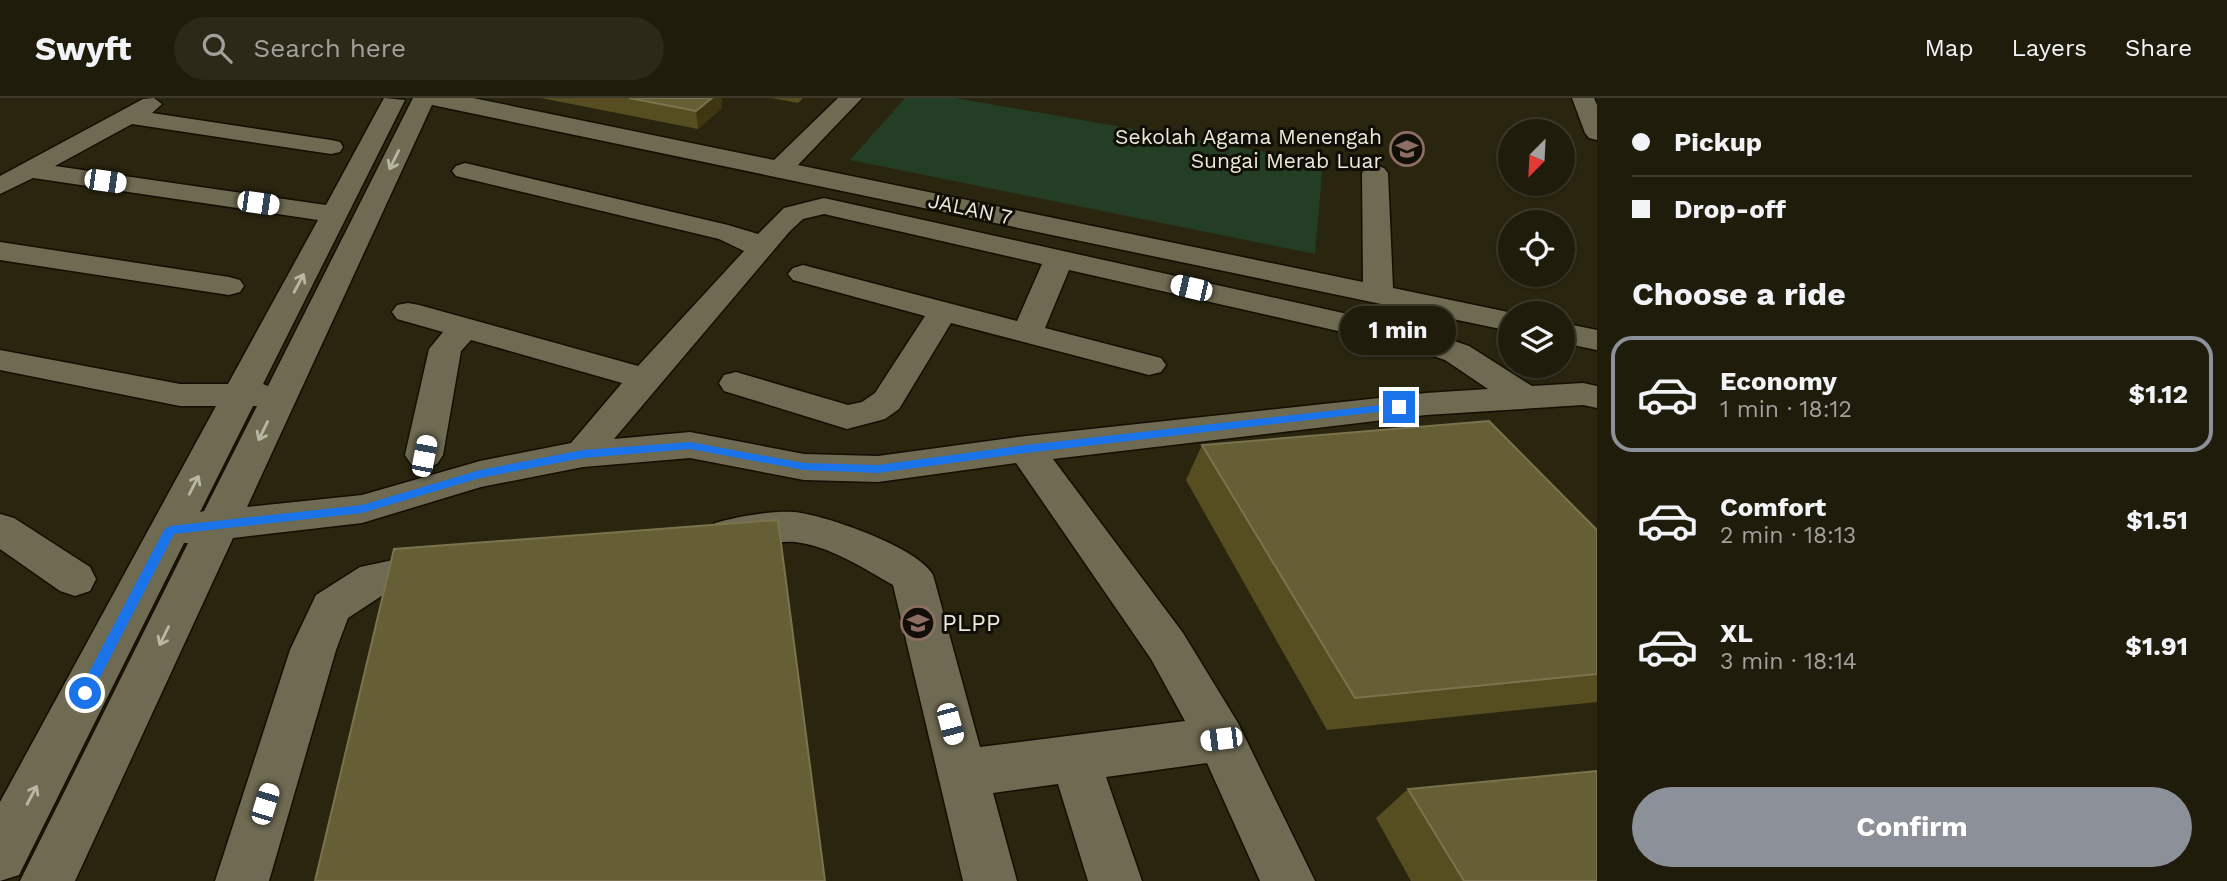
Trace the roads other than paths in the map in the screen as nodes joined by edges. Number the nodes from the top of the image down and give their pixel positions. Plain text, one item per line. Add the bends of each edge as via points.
1 (162, 98) edge
2 (396, 98) edge
3 (424, 98) edge
4 (429, 98) edge
5 (851, 98) edge
6 (1583, 98) edge
7 (128, 116) junction
8 (1597, 133) edge
9 (331, 147) dead end
10 (29, 170) junction
11 (779, 170) junction
12 (465, 171) dead end
13 (1375, 173) dead end
14 (0, 186) edge
15 (335, 214) junction
16 (760, 250) junction
17 (0, 251) edge
18 (1059, 259) junction
19 (803, 274) dead end
20 (229, 286) dead end
21 (1378, 294) junction
22 (943, 311) junction
23 (408, 312) dead end
24 (1498, 319) edge
25 (465, 328) junction
26 (1027, 333) junction
27 (1575, 335) edge
28 (1597, 340) edge
29 (0, 360) edge
30 (1149, 365) dead end
31 (645, 379) junction
32 (736, 383) dead end
33 (281, 394) junction
34 (240, 395) junction
35 (1597, 397) edge
36 (1526, 398) junction
37 (1026, 449) junction
38 (583, 454) junction
39 (424, 456) dead end
40 (217, 526) junction
41 (0, 528) edge
42 (170, 530) junction
43 (684, 539) edge
44 (478, 562) edge
45 (75, 579) dead end
46 (1221, 739) junction
47 (1074, 759) junction
48 (963, 773) junction
49 (0, 856) edge
50 (0, 869) edge
51 (51, 873) edge
52 (242, 881) edge
53 (990, 881) edge
54 (1115, 881) edge
55 (1288, 881) edge

1 - 7 street
2 - 15 street
3 -> 33 street
4 - 11 street, JALAN 7
5 - 11 street
6 - 8 street
7 - 9 street
7 - 10 street
10 - 14 street
10 - 15 street
11 - 21 street, JALAN 7
12 - 16 street via 728,233
13 - 21 street
34 -> 15 street
16 - 18 street via 792,214 806,206 824,206
16 - 31 street
17 - 20 street
18 - 26 street
18 - 36 street via 1413,338 1457,353
19 - 22 street
21 - 24 street, JALAN 7
22 - 26 street
22 - 32 street via 887,401 873,411 847,417
23 - 25 street
25 - 31 street
25 - 39 street via 445,349
26 - 30 street
27 - 28 street
29 - 34 street via 180,395
31 - 38 street
33 - 34 street
33 -> 40 street
42 -> 34 street
35 - 36 street
36 - 37 street via 1426,404
37 - 38 street via 878,469 804,467 690,445
37 - 46 street via 1167,646
38 - 40 street via 480,474 362,509
40 - 42 street
40 -> 51 street
41 - 45 street
49 -> 42 street
43 - 48 street via 794,527 845,540 912,575
44 - 52 street via 375,579 331,607 313,650
46 - 47 street
46 - 55 street
47 - 48 street
47 - 54 street
48 - 53 street
50 - 51 street

